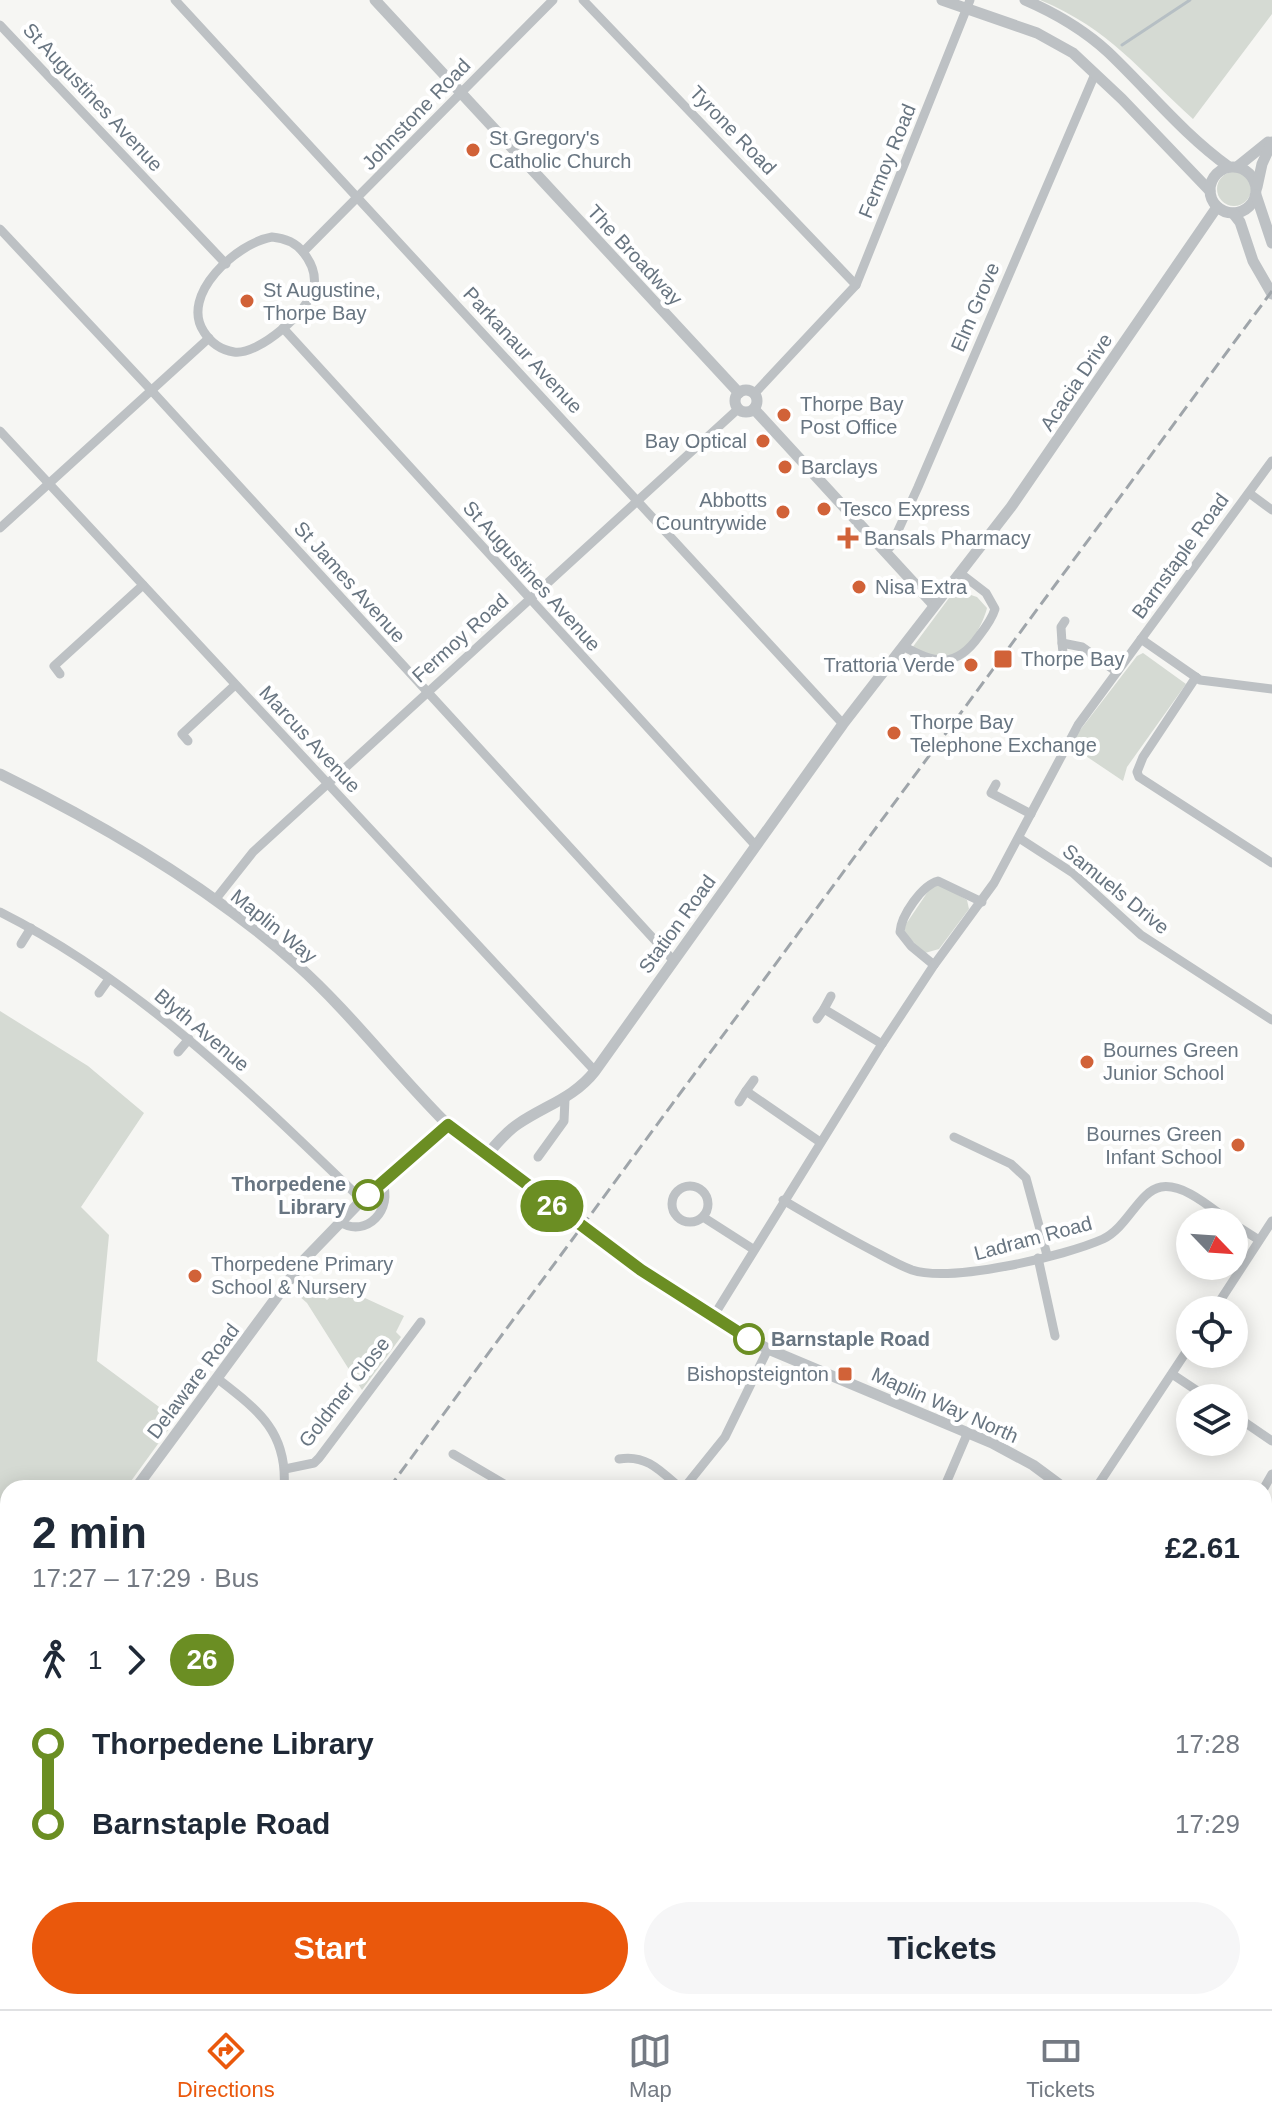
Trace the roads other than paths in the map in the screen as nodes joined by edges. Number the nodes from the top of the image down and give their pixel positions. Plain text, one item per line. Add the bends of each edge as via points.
1 (175, 0) edge
2 (375, 0) edge
3 (553, 0) edge
4 (583, 0) edge
5 (942, 0) edge
6 (1025, 0) edge
7 (969, 4) edge
8 (0, 25) edge
9 (1095, 74) junction
10 (460, 93) junction
11 (1272, 140) edge
12 (1233, 167) junction
13 (1210, 191) junction
14 (1256, 192) junction
15 (358, 198) junction
16 (1217, 207) junction
17 (1233, 213) junction
18 (0, 229) edge
19 (1272, 243) edge
20 (303, 252) junction
21 (226, 264) junction
22 (856, 285) junction
23 (1272, 294) edge
24 (283, 328) junction
25 (209, 338) junction
26 (151, 390) junction
27 (739, 393) junction
28 (754, 394) junction
29 (738, 409) junction
30 (754, 409) junction
31 (0, 431) edge
32 (1272, 461) edge
33 (49, 484) junction
34 (1249, 493) junction
35 (638, 501) junction
36 (1272, 510) edge
37 (0, 528) edge
38 (885, 552) junction
39 (960, 573) junction
40 (143, 585) junction
41 (529, 600) junction
42 (934, 605) junction
43 (1065, 621) dead end
44 (1141, 639) junction
45 (1062, 643) junction
46 (903, 646) junction
47 (46, 658) dead end
48 (1056, 664) dead end
49 (1117, 672) junction
50 (1196, 677) junction
51 (235, 685) junction
52 (1272, 689) edge
53 (427, 692) junction
54 (843, 724) junction
55 (174, 726) dead end
56 (813, 765) joint
57 (0, 774) edge
58 (328, 784) junction
59 (991, 793) dead end
60 (1031, 814) junction
61 (1019, 838) junction
62 (756, 846) junction
63 (1272, 863) edge
64 (215, 900) junction
65 (982, 902) junction
66 (0, 912) edge
67 (31, 928) junction
68 (21, 944) dead end
69 (673, 960) junction
70 (934, 965) junction
71 (109, 979) junction
72 (99, 993) dead end
73 (831, 996) dead end
74 (824, 1009) junction
75 (817, 1019) dead end
76 (1272, 1020) edge
77 (189, 1039) junction
78 (882, 1044) junction
79 (178, 1052) dead end
80 (595, 1071) junction
81 (754, 1080) dead end
82 (746, 1091) junction
83 (565, 1099) junction
84 (739, 1102) dead end
85 (448, 1125) junction
86 (954, 1137) dead end
87 (820, 1142) junction
88 (487, 1155) junction
89 (538, 1157) dead end
90 (382, 1182) junction
91 (362, 1200) junction
92 (783, 1200) junction
93 (1208, 1208) edge
94 (703, 1217) junction
95 (340, 1222) junction
96 (1271, 1226) edge
97 (1248, 1233) edge
98 (1259, 1240) junction
99 (753, 1249) junction
100 (1042, 1257) junction
101 (1223, 1296) edge
102 (713, 1317) junction
103 (421, 1322) dead end
104 (1055, 1336) dead end
105 (768, 1349) junction
106 (1176, 1368) edge
107 (1172, 1374) junction
108 (218, 1379) junction
109 (1187, 1384) edge
110 (1248, 1425) edge
111 (968, 1432) junction
112 (1272, 1441) edge
113 (453, 1454) dead end
114 (619, 1459) dead end
115 (285, 1469) junction
116 (142, 1480) edge
117 (284, 1480) edge
118 (497, 1480) edge
119 (672, 1480) edge
120 (689, 1480) edge
121 (947, 1480) edge
122 (1053, 1480) edge
123 (1101, 1480) edge

1 - 15 street, Parkanaur Avenue
2 - 10 street, The Broadway
3 - 10 street, Johnstone Road
4 - 22 street, Tyrone Road
5 - 7 street
6 - 12 street via 1066,20 1106,50 1178,124
7 - 9 street via 1051,39
7 - 22 street, Fermoy Road
8 - 21 street, St Augustines Avenue
9 - 13 street
9 - 38 street, Elm Grove via 918,487
10 - 15 street, Johnstone Road
10 - 27 street, The Broadway
11 - 12 street
11 - 14 street
12 - 13 street via 1216,174
12 - 14 street via 1249,173
13 - 16 street
14 - 17 street via 1246,209
14 - 19 street
15 - 20 street, Johnstone Road
15 - 35 street, Parkanaur Avenue
16 - 17 street
16 - 39 street, Acacia Drive via 1050,453
17 - 23 street
18 - 26 street, St James Avenue
20 - 21 street via 290,241 272,237 256,241
20 - 24 street via 312,267 314,288
21 - 25 street via 202,291 197,305 199,324
22 - 28 street, Fermoy Road
24 - 25 street via 246,353 222,349
24 - 41 street, St Augustines Avenue
25 - 26 street
26 - 33 street
26 - 53 street, St James Avenue
27 - 28 street
27 - 29 street
28 - 30 street
29 - 30 street
29 - 35 street, Fermoy Road
30 - 38 street
31 - 33 street, Marcus Avenue
32 - 34 street, Barnstaple Road
33 - 37 street
33 - 40 street, Marcus Avenue
34 - 36 street
34 - 44 street, Barnstaple Road
35 - 41 street, Fermoy Road
35 - 54 street, Parkanaur Avenue
38 - 42 street
39 - 42 street, Acacia Drive
39 - 46 street via 986,593 995,609 975,643 946,661 921,657
40 - 47 street via 57,670
40 - 51 street, Marcus Avenue
41 - 53 street, Fermoy Road
41 - 62 street, St Augustines Avenue
42 - 46 street, Acacia Drive
43 - 45 street
44 - 49 street, Barnstaple Road
44 - 50 street
45 - 48 street
45 - 49 street via 1082,647
46 - 54 street, Acacia Drive
49 - 60 street, Barnstaple Road via 1074,732
50 - 52 street
50 - 63 street via 1139,766 1139,777
51 - 55 street via 185,737
51 - 58 street, Marcus Avenue
53 - 58 street, Fermoy Road
53 - 69 street, St James Avenue
54 - 56 street, Acacia Drive
56 - 62 street, Station Road
57 - 64 street, Maplin Way via 112,834
58 - 64 street, Fermoy Road via 253,852
58 - 80 street, Marcus Avenue
59 - 60 street
60 - 61 street, Barnstaple Road
61 - 65 street, Barnstaple Road
61 - 76 street, Samuels Drive via 1073,873 1141,935
62 - 69 street, Station Road
64 - 85 street, Maplin Way via 297,965
65 - 70 street, Barnstaple Road
65 - 70 street via 938,881 920,895 901,921 900,932
66 - 67 street, Blyth Avenue
67 - 68 street
67 - 71 street, Blyth Avenue
69 - 80 street, Station Road
70 - 78 street, Barnstaple Road
71 - 72 street
71 - 77 street, Blyth Avenue
73 - 74 street
74 - 75 street
74 - 78 street
77 - 79 street
77 - 91 street, Blyth Avenue
78 - 87 street, Barnstaple Road
80 - 83 street, Station Road
81 - 82 street
82 - 84 street
82 - 87 street
83 - 88 street, Station Road via 514,1126
83 - 89 street, Station Road via 564,1121
85 - 88 street, Maplin Way
85 - 90 street, Delaware Road
86 - 100 street via 1011,1164 1026,1178
87 - 92 street, Barnstaple Road
88 - 102 street, Maplin Way North via 598,1240
90 - 91 street, Delaware Road
90 - 95 street via 387,1196 382,1211 360,1227
91 - 95 street, Delaware Road
92 - 99 street, Barnstaple Road
92 - 100 street, Ladram Road via 914,1271 973,1273
93 - 100 street, Ladram Road via 1172,1187 1161,1187 1143,1198 1114,1233
94 - 94 street via 708,1202 700,1189 685,1187 675,1193 672,1205 680,1220
94 - 99 street
95 - 108 street, Delaware Road via 304,1260
96 - 98 street
97 - 98 street, Ladram Road
98 - 101 street
99 - 102 street, Barnstaple Road
100 - 104 street
102 - 105 street, Maplin Way North
103 - 115 street, Goldmer Close via 407,1332 319,1458
105 - 111 street, Maplin Way North
105 - 120 street via 725,1437
106 - 107 street
107 - 109 street
107 - 123 street
108 - 115 street via 264,1418
108 - 116 street, Delaware Road
110 - 112 street
111 - 121 street
111 - 122 street, Maplin Way North
113 - 118 street
114 - 119 street via 648,1462
115 - 117 street

